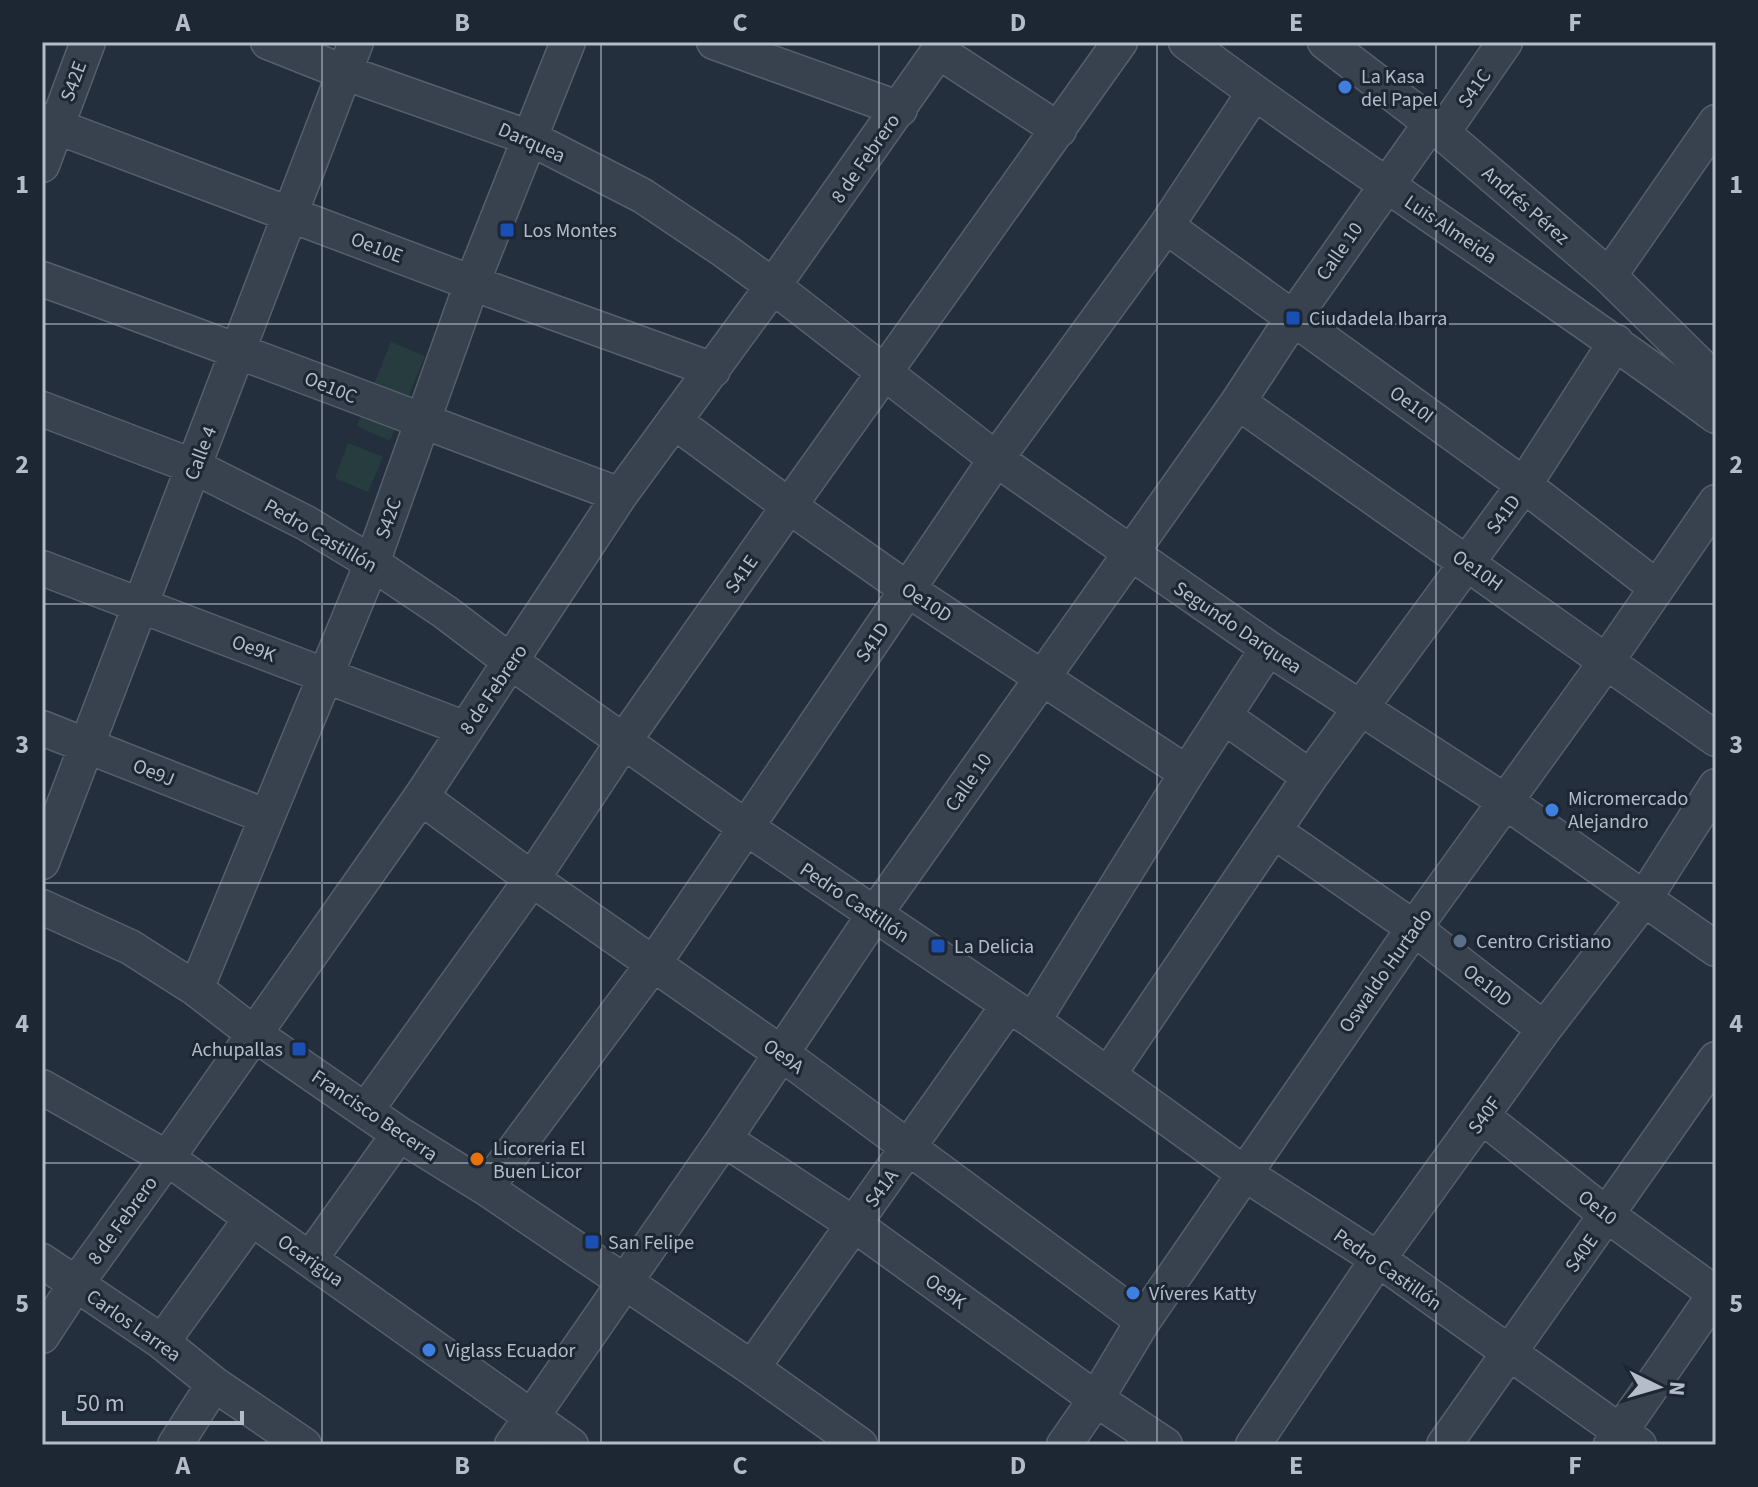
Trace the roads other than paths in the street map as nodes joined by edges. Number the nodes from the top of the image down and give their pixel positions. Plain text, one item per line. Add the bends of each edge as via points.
1 (88, 42) edge
2 (268, 42) edge
3 (568, 42) edge
4 (714, 42) edge
5 (1120, 42) edge
6 (1186, 42) edge
7 (1325, 42) edge
8 (1505, 42) edge
9 (942, 47) edge
10 (351, 58) edge
11 (1254, 93) junction
12 (900, 109) junction
13 (1716, 122) edge
14 (49, 124) edge
15 (1436, 128) junction
16 (1059, 130) junction
17 (530, 138) junction
18 (42, 165) edge
19 (1386, 184) junction
20 (291, 213) junction
21 (1166, 226) junction
22 (1609, 276) junction
23 (42, 279) edge
24 (472, 283) junction
25 (773, 286) junction
26 (1293, 318) junction
27 (1616, 342) junction
28 (240, 350) junction
29 (713, 370) junction
30 (884, 373) junction
31 (1716, 381) edge
32 (1238, 402) junction
33 (42, 409) edge
34 (1716, 416) edge
35 (422, 421) junction
36 (674, 421) junction
37 (996, 459) junction
38 (195, 467) junction
39 (1524, 485) junction
40 (620, 495) junction
41 (1716, 502) edge
42 (789, 506) junction
43 (1130, 553) junction
44 (372, 563) junction
45 (1469, 563) junction
46 (42, 568) edge
47 (1656, 587) junction
48 (907, 589) junction
49 (140, 606) junction
50 (1268, 648) junction
51 (511, 662) junction
52 (1606, 662) junction
53 (325, 675) junction
54 (1042, 677) junction
55 (1361, 709) junction
56 (1225, 717) junction
57 (42, 728) edge
58 (466, 729) junction
59 (1716, 739) edge
60 (623, 742) junction
61 (87, 745) junction
62 (1187, 773) junction
63 (1310, 777) junction
64 (1716, 786) edge
65 (421, 797) junction
66 (1506, 802) junction
67 (265, 816) junction
68 (1706, 824) edge
69 (747, 828) junction
70 (1274, 831) junction
71 (42, 862) edge
72 (532, 879) junction
73 (1644, 899) junction
74 (42, 907) edge
75 (874, 915) junction
76 (1414, 928) junction
77 (1716, 949) edge
78 (654, 963) junction
79 (196, 989) junction
80 (1021, 1014) junction
81 (1544, 1029) junction
82 (253, 1033) junction
83 (781, 1053) junction
84 (1716, 1059) edge
85 (1108, 1075) junction
86 (42, 1087) edge
87 (366, 1110) junction
88 (1483, 1117) junction
89 (399, 1134) junction
90 (724, 1139) junction
91 (909, 1149) junction
92 (167, 1158) junction
93 (1245, 1174) junction
94 (486, 1188) junction
95 (1607, 1215) junction
96 (251, 1219) junction
97 (855, 1225) junction
98 (310, 1259) junction
99 (1378, 1259) junction
100 (42, 1261) edge
101 (625, 1282) junction
102 (76, 1284) junction
103 (1716, 1294) edge
104 (1143, 1321) junction
105 (42, 1336) edge
106 (162, 1342) junction
107 (1509, 1354) junction
108 (752, 1368) junction
109 (214, 1384) junction
110 (1096, 1399) junction
111 (532, 1417) junction
112 (1624, 1441) edge
113 (175, 1445) edge
114 (304, 1445) edge
115 (512, 1445) edge
116 (571, 1445) edge
117 (860, 1445) edge
118 (1064, 1445) edge
119 (1165, 1445) edge
120 (1253, 1445) edge
121 (1444, 1445) edge

1 - 14 street, S42E
2 - 10 street, Darquea
3 - 17 street, S42C
4 - 12 street
5 - 16 street, S41E
6 - 11 street, Luis Almeida
7 - 15 street, Andrés Pérez
8 - 15 street, S41C
9 - 12 street, 8 de Febrero
9 - 16 street
10 - 17 street, Darquea
10 - 20 street, Calle 4
11 - 19 street, Luis Almeida
11 - 21 street, S41D
12 - 25 street, 8 de Febrero
13 - 22 street
14 - 18 street, S42E
14 - 20 street, Oe10E
15 - 19 street, Calle 10
15 - 22 street, Andrés Pérez
16 - 30 street, S41E
17 - 24 street, S42C
17 - 25 street, Darquea via 643,196
19 - 26 street, Calle 10
19 - 27 street, Luis Almeida
20 - 24 street, Oe10E
20 - 28 street, Calle 4
21 - 26 street, Oe10I
21 - 37 street, S41D
22 - 31 street, Andrés Pérez
23 - 28 street, Oe10C
24 - 29 street, Oe10E
24 - 35 street, S42C
25 - 29 street, 8 de Febrero
25 - 30 street, Segundo Darquea
26 - 32 street, Calle 10
26 - 39 street, Oe10I
27 - 34 street, Luis Almeida
27 - 39 street, S41D
28 - 35 street, Oe10C
28 - 38 street, Calle 4
29 - 36 street, 8 de Febrero
30 - 37 street, Segundo Darquea
30 - 42 street, S41E
32 - 43 street, Calle 10
32 - 45 street, Oe10H
33 - 38 street, Pedro Castillón
35 - 40 street, Oe10C
35 - 44 street, S42C
36 - 40 street, 8 de Febrero
36 - 42 street, Oe10D
37 - 43 street, Segundo Darquea
37 - 48 street, S41D
38 - 44 street, Pedro Castillón
38 - 49 street, Calle 4
39 - 45 street, S41D
39 - 47 street, Oe10I
40 - 51 street, 8 de Febrero
41 - 47 street, Oswaldo Hurtado
42 - 48 street, Oe10D
42 - 60 street, S41E
43 - 50 street, Segundo Darquea
43 - 54 street, Calle 10
44 - 51 street, Pedro Castillón
44 - 53 street, S42C
45 - 52 street, Oe10H
45 - 55 street, S41D
46 - 49 street, Oe9K
47 - 52 street, Oswaldo Hurtado
48 - 54 street, Oe10D
48 - 69 street, S41D
49 - 53 street, Oe9K
49 - 61 street, Calle 4
50 - 55 street, Segundo Darquea
50 - 56 street, S41A
51 - 58 street, 8 de Febrero
51 - 60 street, Pedro Castillón
52 - 59 street, Oe10H
52 - 66 street, Oswaldo Hurtado
53 - 58 street, Oe9K
53 - 67 street, S42C
54 - 62 street, Oe10D
54 - 75 street, Calle 10
55 - 63 street, S41D
55 - 66 street, Segundo Darquea
56 - 62 street, S41A
56 - 63 street
57 - 61 street, Oe9J
58 - 65 street, 8 de Febrero
60 - 69 street, Pedro Castillón
60 - 72 street, S41E
61 - 67 street, Oe9J
61 - 71 street, Calle 4
62 - 80 street, S41A
63 - 70 street, S41D
64 - 68 street, S40F
65 - 72 street, Oe9A
65 - 82 street, 8 de Febrero
66 - 73 street, Segundo Darquea
66 - 76 street, Oswaldo Hurtado
67 - 79 street, S42C
68 - 73 street, S40F
69 - 75 street, Pedro Castillón
69 - 78 street, S41D
70 - 76 street, Oe10D
70 - 85 street, S41D
72 - 78 street, Oe9A
72 - 87 street, S41E
73 - 77 street, Segundo Darquea
73 - 81 street, S40F
74 - 79 street, Francisco Becerra via 130,947
75 - 80 street, Pedro Castillón
75 - 83 street, Calle 10
76 - 81 street, Oe10D
76 - 93 street, Oswaldo Hurtado
78 - 83 street, Oe9A
78 - 94 street, S41D
79 - 82 street, Francisco Becerra
80 - 85 street, Pedro Castillón
80 - 91 street, S41A
81 - 88 street, S40F
82 - 87 street, Francisco Becerra
82 - 92 street, 8 de Febrero
83 - 90 street, Calle 10
83 - 91 street, Oe9A
84 - 95 street, S40E
85 - 93 street, Pedro Castillón
86 - 92 street, Ocarigua
87 - 89 street, Francisco Becerra
88 - 95 street, Oe10
88 - 99 street, S40F
89 - 94 street, Francisco Becerra
89 - 98 street
90 - 97 street, Oe9K
90 - 101 street, Calle 10
91 - 97 street, S41A
91 - 104 street, Oe9A
92 - 96 street, Ocarigua
92 - 102 street, 8 de Febrero
93 - 99 street, Pedro Castillón
93 - 104 street, Oswaldo Hurtado
94 - 101 street, Francisco Becerra
95 - 103 street, Oe10
95 - 107 street, S40E
96 - 98 street, Ocarigua
96 - 106 street
97 - 108 street, S41A
97 - 110 street, Oe9K
98 - 111 street, Ocarigua
99 - 107 street, Pedro Castillón
99 - 120 street, S40F
100 - 102 street, Carlos Larrea
101 - 108 street, Francisco Becerra
101 - 111 street, Calle 10
102 - 105 street, 8 de Febrero
102 - 106 street, Carlos Larrea
103 - 112 street
104 - 110 street, Oswaldo Hurtado
106 - 109 street, Carlos Larrea
107 - 112 street, Pedro Castillón
107 - 121 street, S40E
108 - 117 street, Francisco Becerra
109 - 113 street
109 - 114 street, Carlos Larrea
110 - 118 street, Oswaldo Hurtado
110 - 119 street, Oe9K
111 - 115 street, Calle 10
111 - 116 street, Ocarigua

